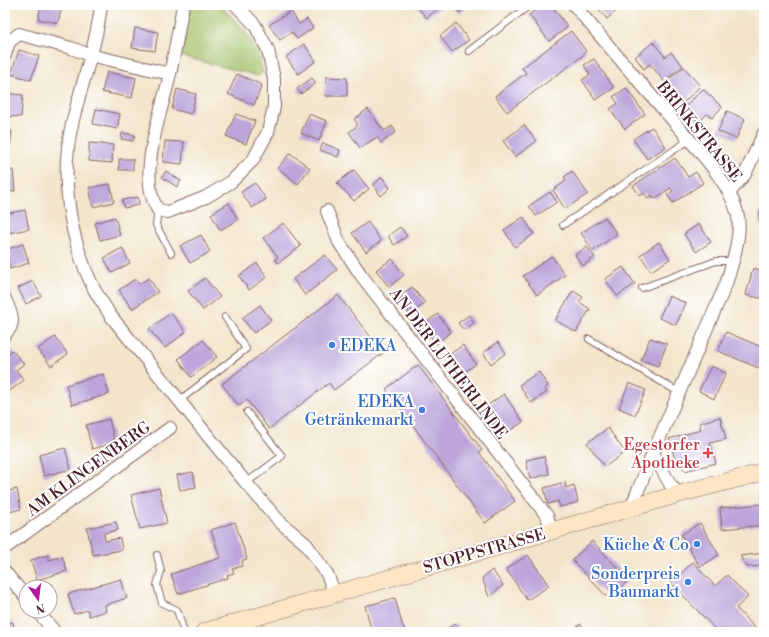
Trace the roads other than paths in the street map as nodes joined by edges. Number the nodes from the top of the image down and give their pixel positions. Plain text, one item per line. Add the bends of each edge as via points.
1 (101, 5) edge
2 (183, 5) edge
3 (236, 5) edge
4 (530, 5) edge
5 (574, 5) edge
6 (469, 51) dead end
7 (5, 54) edge
8 (90, 56) junction
9 (170, 74) junction
10 (764, 133) edge
11 (689, 140) junction
12 (730, 192) junction
13 (158, 210) junction
14 (327, 211) dead end
15 (564, 225) dead end
16 (171, 253) dead end
17 (733, 261) junction
18 (642, 288) dead end
19 (5, 299) edge
20 (224, 317) dead end
21 (5, 334) edge
22 (589, 339) dead end
23 (680, 393) junction
24 (180, 400) junction
25 (247, 412) dead end
26 (170, 428) dead end
27 (654, 453) junction
28 (764, 472) edge
29 (246, 483) junction
30 (679, 494) junction
31 (631, 508) junction
32 (552, 531) junction
33 (5, 548) edge
34 (157, 555) dead end
35 (5, 572) edge
36 (18, 587) edge
37 (335, 594) junction
38 (44, 619) edge
39 (55, 632) edge
40 (184, 632) edge
41 (204, 632) edge

1 - 8 street
2 - 9 street
3 - 13 street via 255,25 268,50 274,79 274,107 268,132 253,160 231,182 206,197 168,212
4 - 6 lane
5 - 11 street, BRINKSTRASSE
7 - 8 street via 9,42 19,34 71,48
8 - 9 street
8 - 24 street via 72,122 67,158 67,192 73,227 83,264 106,308
9 - 13 street via 151,147 152,201
10 - 12 street via 745,174
11 - 12 street, BRINKSTRASSE
11 - 15 lane
12 - 17 street, BRINKSTRASSE via 738,214 738,237
13 - 16 lane via 156,225
14 - 32 street, AN DER LUTHERLINDE via 339,242 361,275 547,516
17 - 18 lane via 716,261
17 - 23 street, BRINKSTRASSE via 726,284
19 - 21 street via 13,319 12,326
20 - 24 lane via 246,349
22 - 23 lane
23 - 27 street, BRINKSTRASSE
24 - 29 street
25 - 29 lane via 282,456
26 - 33 street, AM KLINGENBERG
27 - 30 street via 670,484
27 - 31 street, BRINKSTRASSE
28 - 30 main road, STOPPSTRASSE
29 - 37 street via 280,522 306,544 327,574
30 - 31 main road, STOPPSTRASSE
31 - 32 main road, STOPPSTRASSE
32 - 37 main road, STOPPSTRASSE
34 - 40 lane via 161,571 157,585 162,603 177,610
35 - 36 street
37 - 41 main road, STOPPSTRASSE
38 - 39 street

